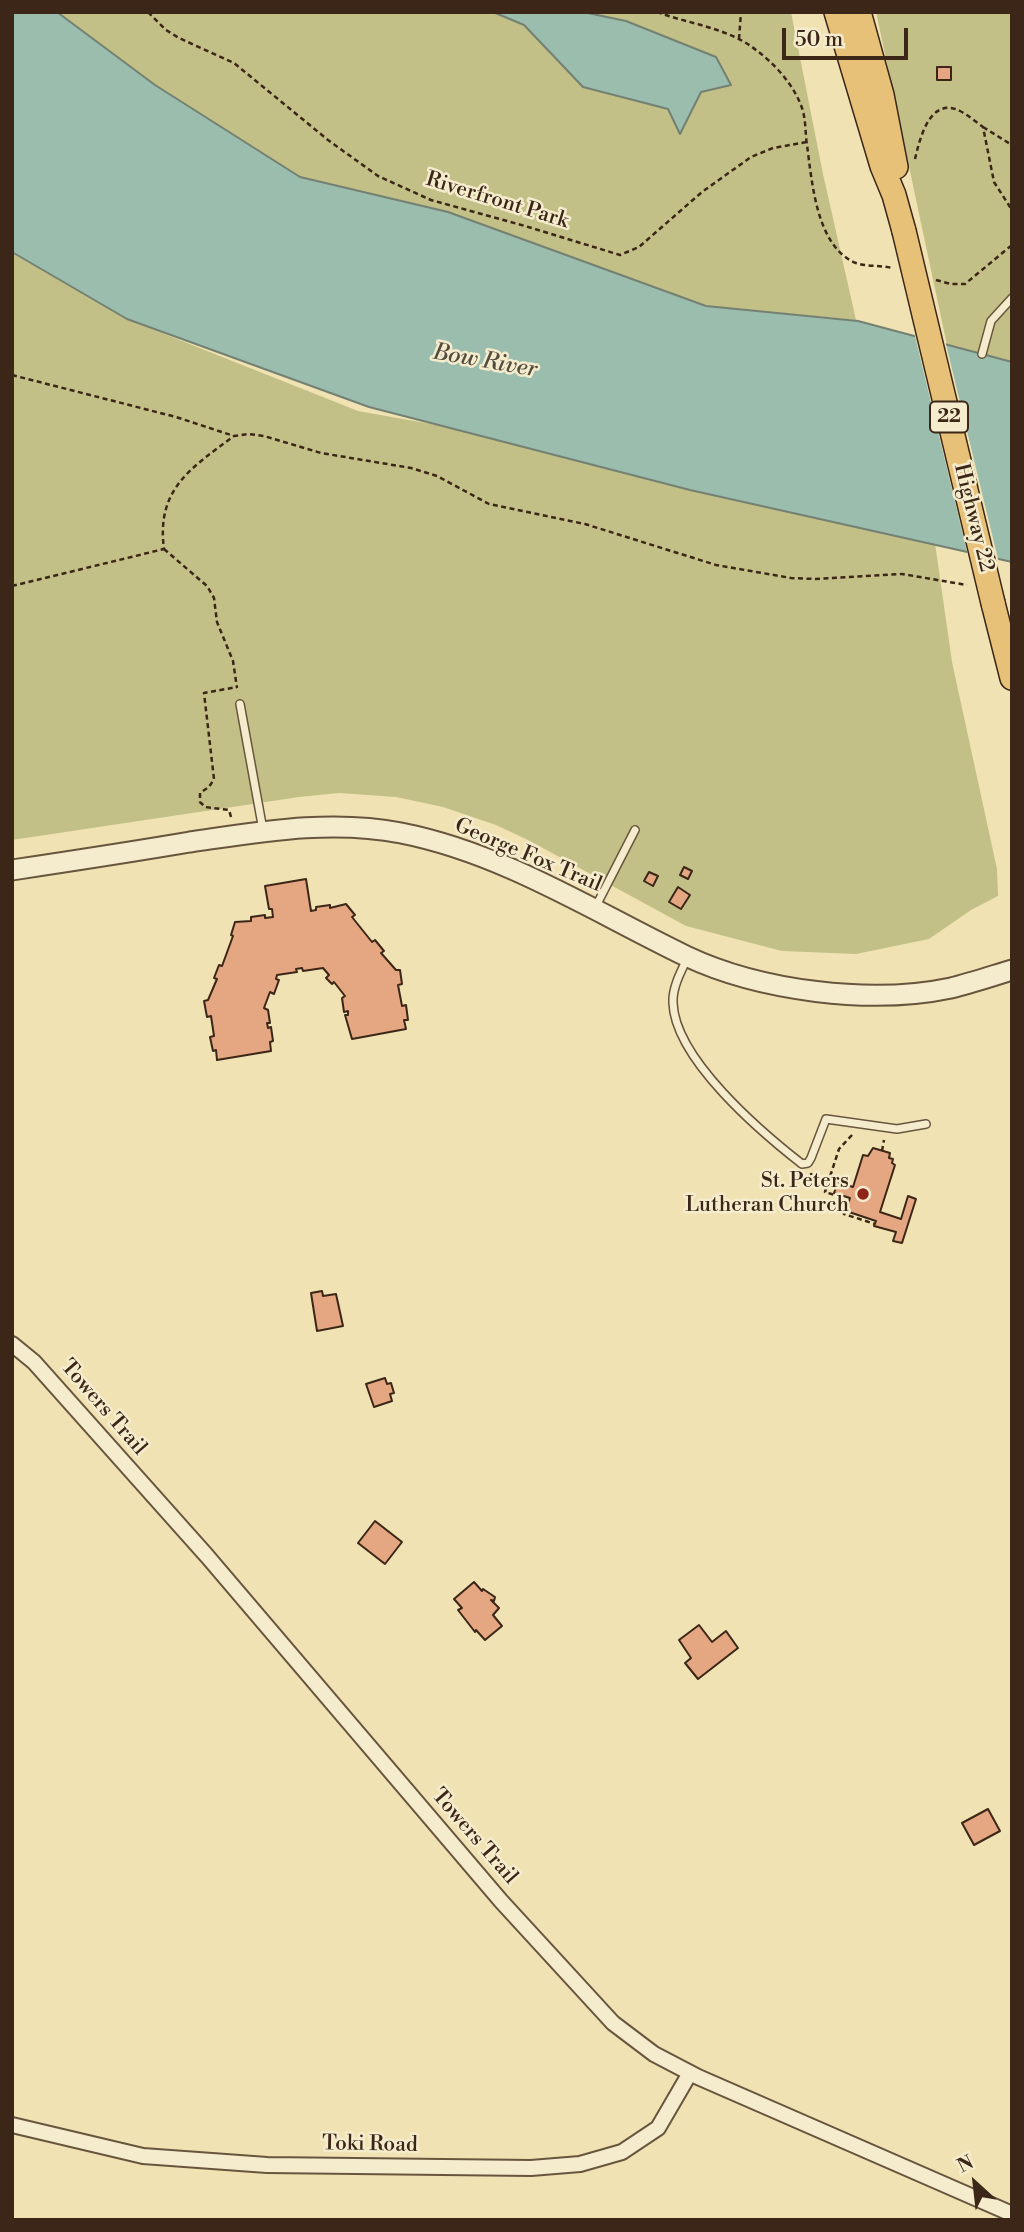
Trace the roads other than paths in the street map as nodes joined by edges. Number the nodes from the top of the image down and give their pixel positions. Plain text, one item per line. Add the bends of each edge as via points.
1 (836, 12) edge
2 (859, 12) edge
3 (894, 195) junction
4 (1012, 298) edge
5 (982, 354) dead end
6 (1012, 678) edge
7 (240, 704) road end
8 (635, 830) dead end
9 (263, 831) junction
10 (12, 870) edge
11 (595, 908) junction
12 (688, 957) junction
13 (1012, 970) edge
14 (926, 1124) dead end
15 (12, 1344) edge
16 (690, 2073) junction
17 (12, 2125) edge
18 (1012, 2214) edge

1 - 3 main road, Highway 22 / 22
2 - 3 main road, Highway 22 / 22 via 896,167
3 - 6 main road, Highway 22 / 22, bridge
4 - 5 lane via 991,321
7 - 9 lane
8 - 11 lane
9 - 10 street, George Fox Trail
9 - 11 street, George Fox Trail via 337,827 399,832 506,866
11 - 12 street, George Fox Trail
12 - 13 street, George Fox Trail via 767,983 830,993 889,995 949,988
12 - 14 lane via 673,1002 678,1024 695,1057 713,1082 802,1164 808,1163 826,1119 897,1129
15 - 16 street, Towers Trail via 34,1362 207,1556 501,1901 613,2023 654,2054
16 - 17 street, Toki Road via 658,2128 622,2152 580,2164 531,2168 267,2165 157,2157
16 - 18 street, Towers Trail

